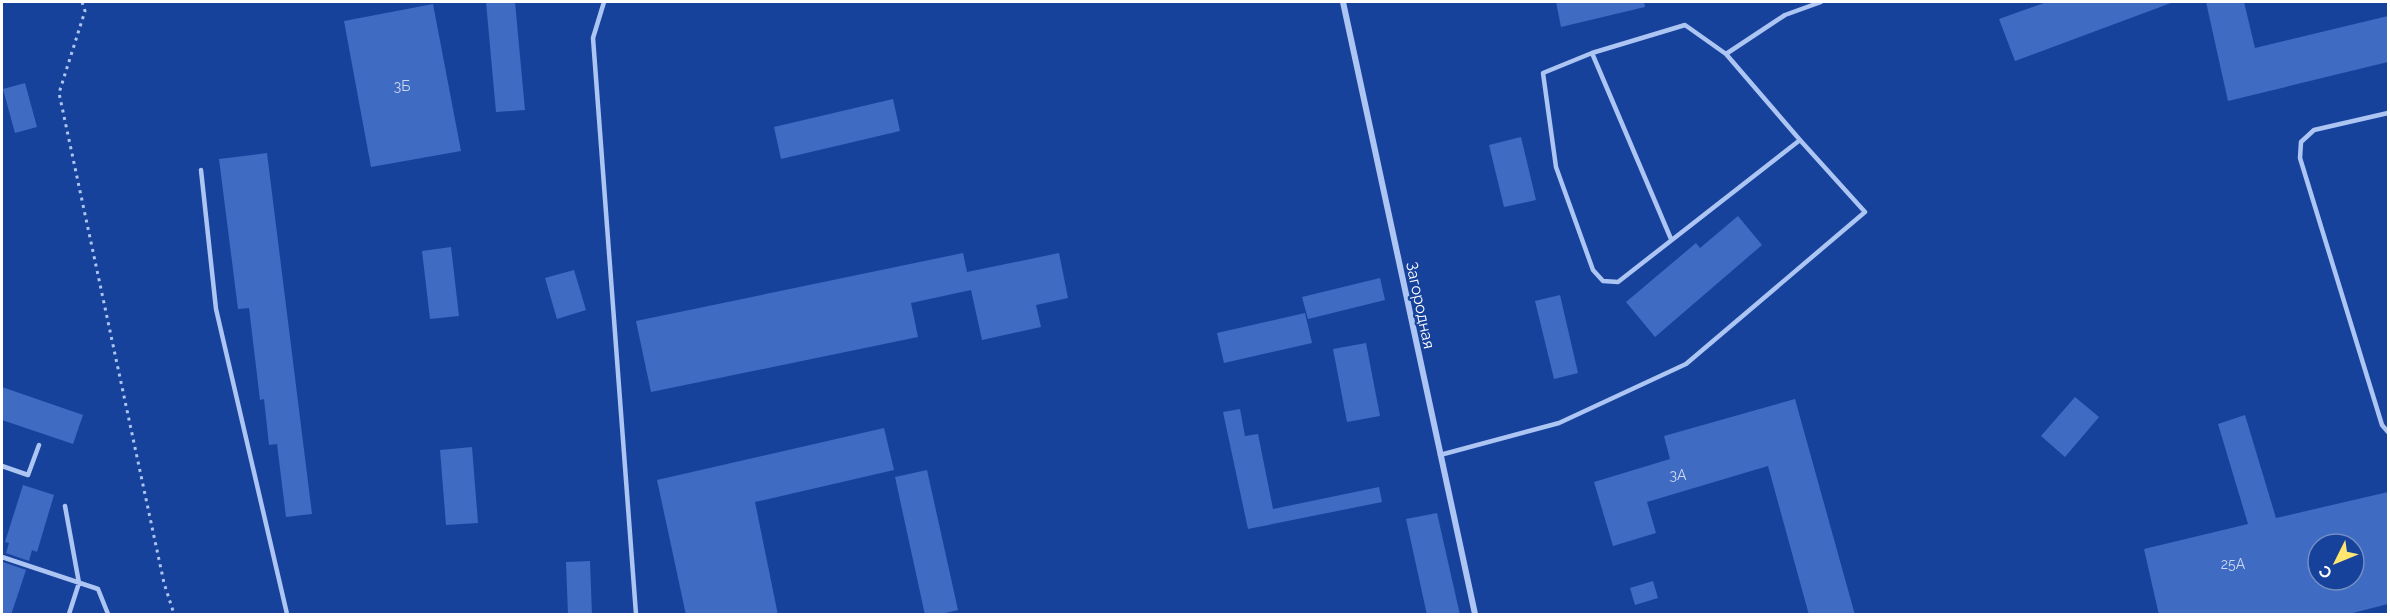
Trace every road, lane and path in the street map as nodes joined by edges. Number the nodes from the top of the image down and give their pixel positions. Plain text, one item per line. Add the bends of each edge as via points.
1 (82, 2) edge
2 (604, 2) edge
3 (1343, 2) edge
4 (1821, 2) edge
5 (1592, 52) junction
6 (1726, 54) junction
7 (2388, 113) edge
8 (1800, 140) junction
9 (201, 170) dead end
10 (1671, 239) junction
11 (2388, 432) edge
12 (39, 446) dead end
13 (1440, 456) junction
14 (2, 466) edge
15 (65, 506) dead end
16 (2, 557) edge
17 (79, 583) junction
18 (69, 615) edge
19 (108, 615) edge
20 (174, 615) edge
21 (287, 615) edge
22 (636, 615) edge
23 (1475, 615) edge

1 - 20 path via 84,11 59,93
2 - 22 lane via 593,38
3 - 13 street, Загородная
4 - 6 lane via 1785,15
5 - 6 lane via 1685,24
5 - 10 lane
5 - 10 lane via 1543,73 1556,167 1593,270 1603,281 1618,282
6 - 8 lane
7 - 11 lane via 2314,130 2301,142 2300,158 2382,425
8 - 10 lane
8 - 13 lane via 1865,212 1686,364 1559,423
9 - 21 lane via 216,309
12 - 14 lane via 28,476
13 - 23 street, Загородная
15 - 17 lane
16 - 17 lane
17 - 18 lane
17 - 19 lane via 98,589

